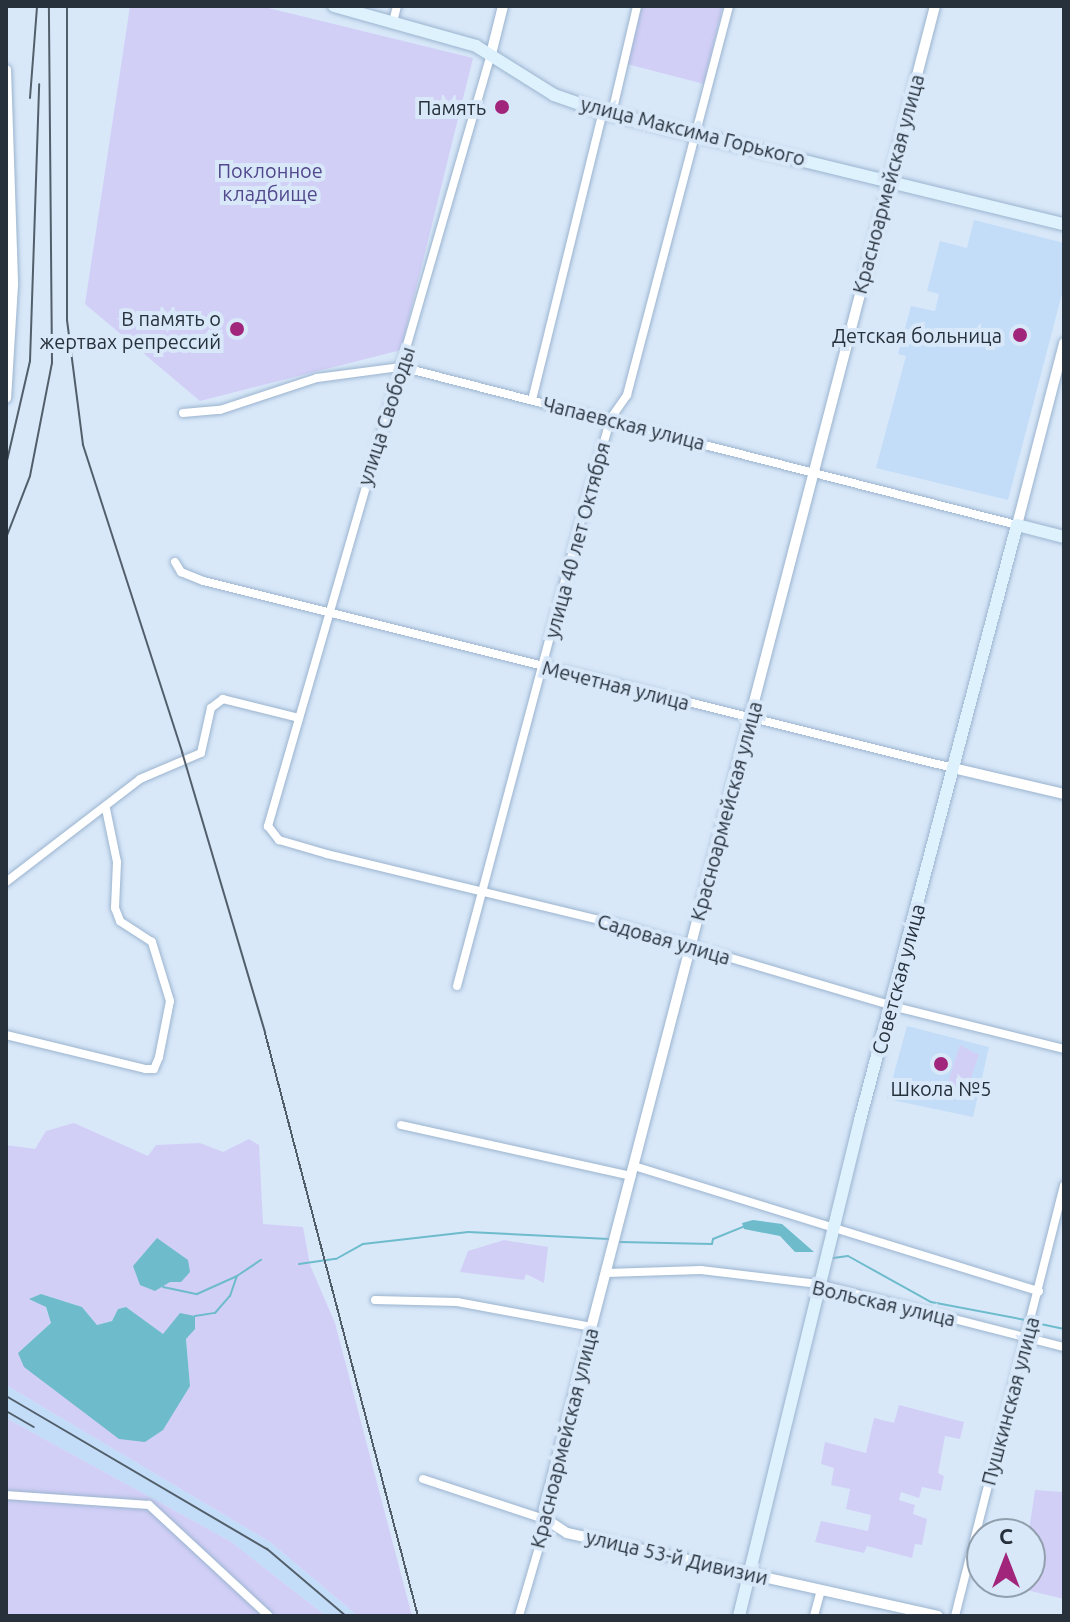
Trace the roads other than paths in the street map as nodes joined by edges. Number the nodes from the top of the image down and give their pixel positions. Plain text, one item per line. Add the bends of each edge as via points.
1 (334, 6) edge
2 (397, 6) edge
3 (503, 6) edge
4 (637, 6) edge
5 (729, 6) edge
6 (935, 6) edge
7 (393, 22) junction
8 (491, 54) junction
9 (6, 70) edge
10 (607, 112) junction
11 (694, 132) junction
12 (888, 180) junction
13 (1064, 224) edge
14 (1064, 343) edge
15 (401, 367) junction
16 (1059, 386) edge
17 (6, 398) edge
18 (532, 400) junction
19 (183, 413) dead end
20 (611, 418) junction
21 (814, 472) junction
22 (1017, 525) junction
23 (1064, 537) edge
24 (175, 562) dead end
25 (328, 610) junction
26 (542, 667) junction
27 (299, 718) junction
28 (750, 719) junction
29 (953, 768) junction
30 (1064, 794) edge
31 (106, 809) junction
32 (268, 826) joint
33 (6, 882) edge
34 (484, 896) junction
35 (691, 945) junction
36 (457, 986) dead end
37 (892, 1006) junction
38 (6, 1035) edge
39 (1064, 1049) edge
40 (401, 1125) dead end
41 (632, 1171) junction
42 (1064, 1186) edge
43 (834, 1227) junction
44 (607, 1269) junction
45 (818, 1284) junction
46 (1039, 1291) junction
47 (375, 1300) dead end
48 (592, 1327) junction
49 (1029, 1333) junction
50 (1064, 1347) edge
51 (423, 1479) dead end
52 (6, 1495) edge
53 (547, 1520) junction
54 (748, 1574) junction
55 (821, 1590) junction
56 (885, 1604) junction
57 (269, 1616) edge
58 (519, 1616) edge
59 (739, 1616) edge
60 (814, 1616) edge
61 (882, 1616) edge
62 (938, 1616) edge
63 (955, 1616) edge

1 - 7 main road, улица Максима Горького
2 - 7 street
3 - 8 street, улица Свободы
4 - 10 street
5 - 11 street, улица 40 лет Октября
6 - 12 street, Красноармейская улица
7 - 8 main road, улица Максима Горького
8 - 10 main road, улица Максима Горького via 554,95
8 - 15 street, улица Свободы
9 - 17 street via 13,285
10 - 11 main road, улица Максима Горького
10 - 18 street
11 - 12 main road, улица Максима Горького
11 - 20 street, улица 40 лет Октября via 627,395
12 - 13 main road, улица Максима Горького
12 - 21 street, Красноармейская улица
14 - 16 street, Советская улица
15 - 18 street, Чапаевская улица
15 - 19 street, Чапаевская улица via 317,378 220,410
15 - 25 street, улица Свободы
16 - 22 street, Советская улица
18 - 20 street, Чапаевская улица
20 - 21 street, Чапаевская улица
20 - 26 street, улица 40 лет Октября
21 - 22 street, Чапаевская улица
21 - 28 street, Красноармейская улица
22 - 23 main road, Чапаевская улица
22 - 29 main road, Советская улица
24 - 25 street, Мечетная улица via 181,572 203,581
25 - 26 street, Мечетная улица
25 - 27 street, улица Свободы
26 - 28 street, Мечетная улица
26 - 34 street, улица 40 лет Октября
27 - 31 street via 223,699 211,708 201,753 140,779
27 - 32 street, улица Свободы
28 - 29 street, Мечетная улица
28 - 35 street, Красноармейская улица
29 - 30 street, Мечетная улица
29 - 37 main road, Советская улица
31 - 33 street via 39,852
31 - 38 street via 117,862 115,908 120,921 152,942 170,1001 154,1069
32 - 34 street, Садовая улица via 279,840
34 - 35 street, Садовая улица
34 - 36 street, улица 40 лет Октября
35 - 37 street, Садовая улица
35 - 41 street, Красноармейская улица
37 - 39 street, Садовая улица
37 - 43 main road, Советская улица
40 - 41 street
41 - 43 street
41 - 44 street, Красноармейская улица
42 - 46 street, Пушкинская улица
43 - 45 main road, Советская улица
43 - 46 street
44 - 45 street, Вольская улица via 701,1270
44 - 48 street, Красноармейская улица
45 - 49 street, Вольская улица
45 - 54 main road, Советская улица
46 - 49 street, Пушкинская улица
47 - 48 street via 457,1302
48 - 53 street, Красноармейская улица via 547,1494
49 - 50 street, Вольская улица
49 - 63 street, Пушкинская улица
51 - 53 street, улица 53-й Дивизии
52 - 57 street via 149,1505
53 - 54 street, улица 53-й Дивизии via 567,1533
53 - 58 street, Красноармейская улица
54 - 55 street, улица 53-й Дивизии
54 - 59 main road, Советская улица
55 - 56 street, улица 53-й Дивизии
55 - 60 street
56 - 61 street
56 - 62 street, улица 53-й Дивизии

